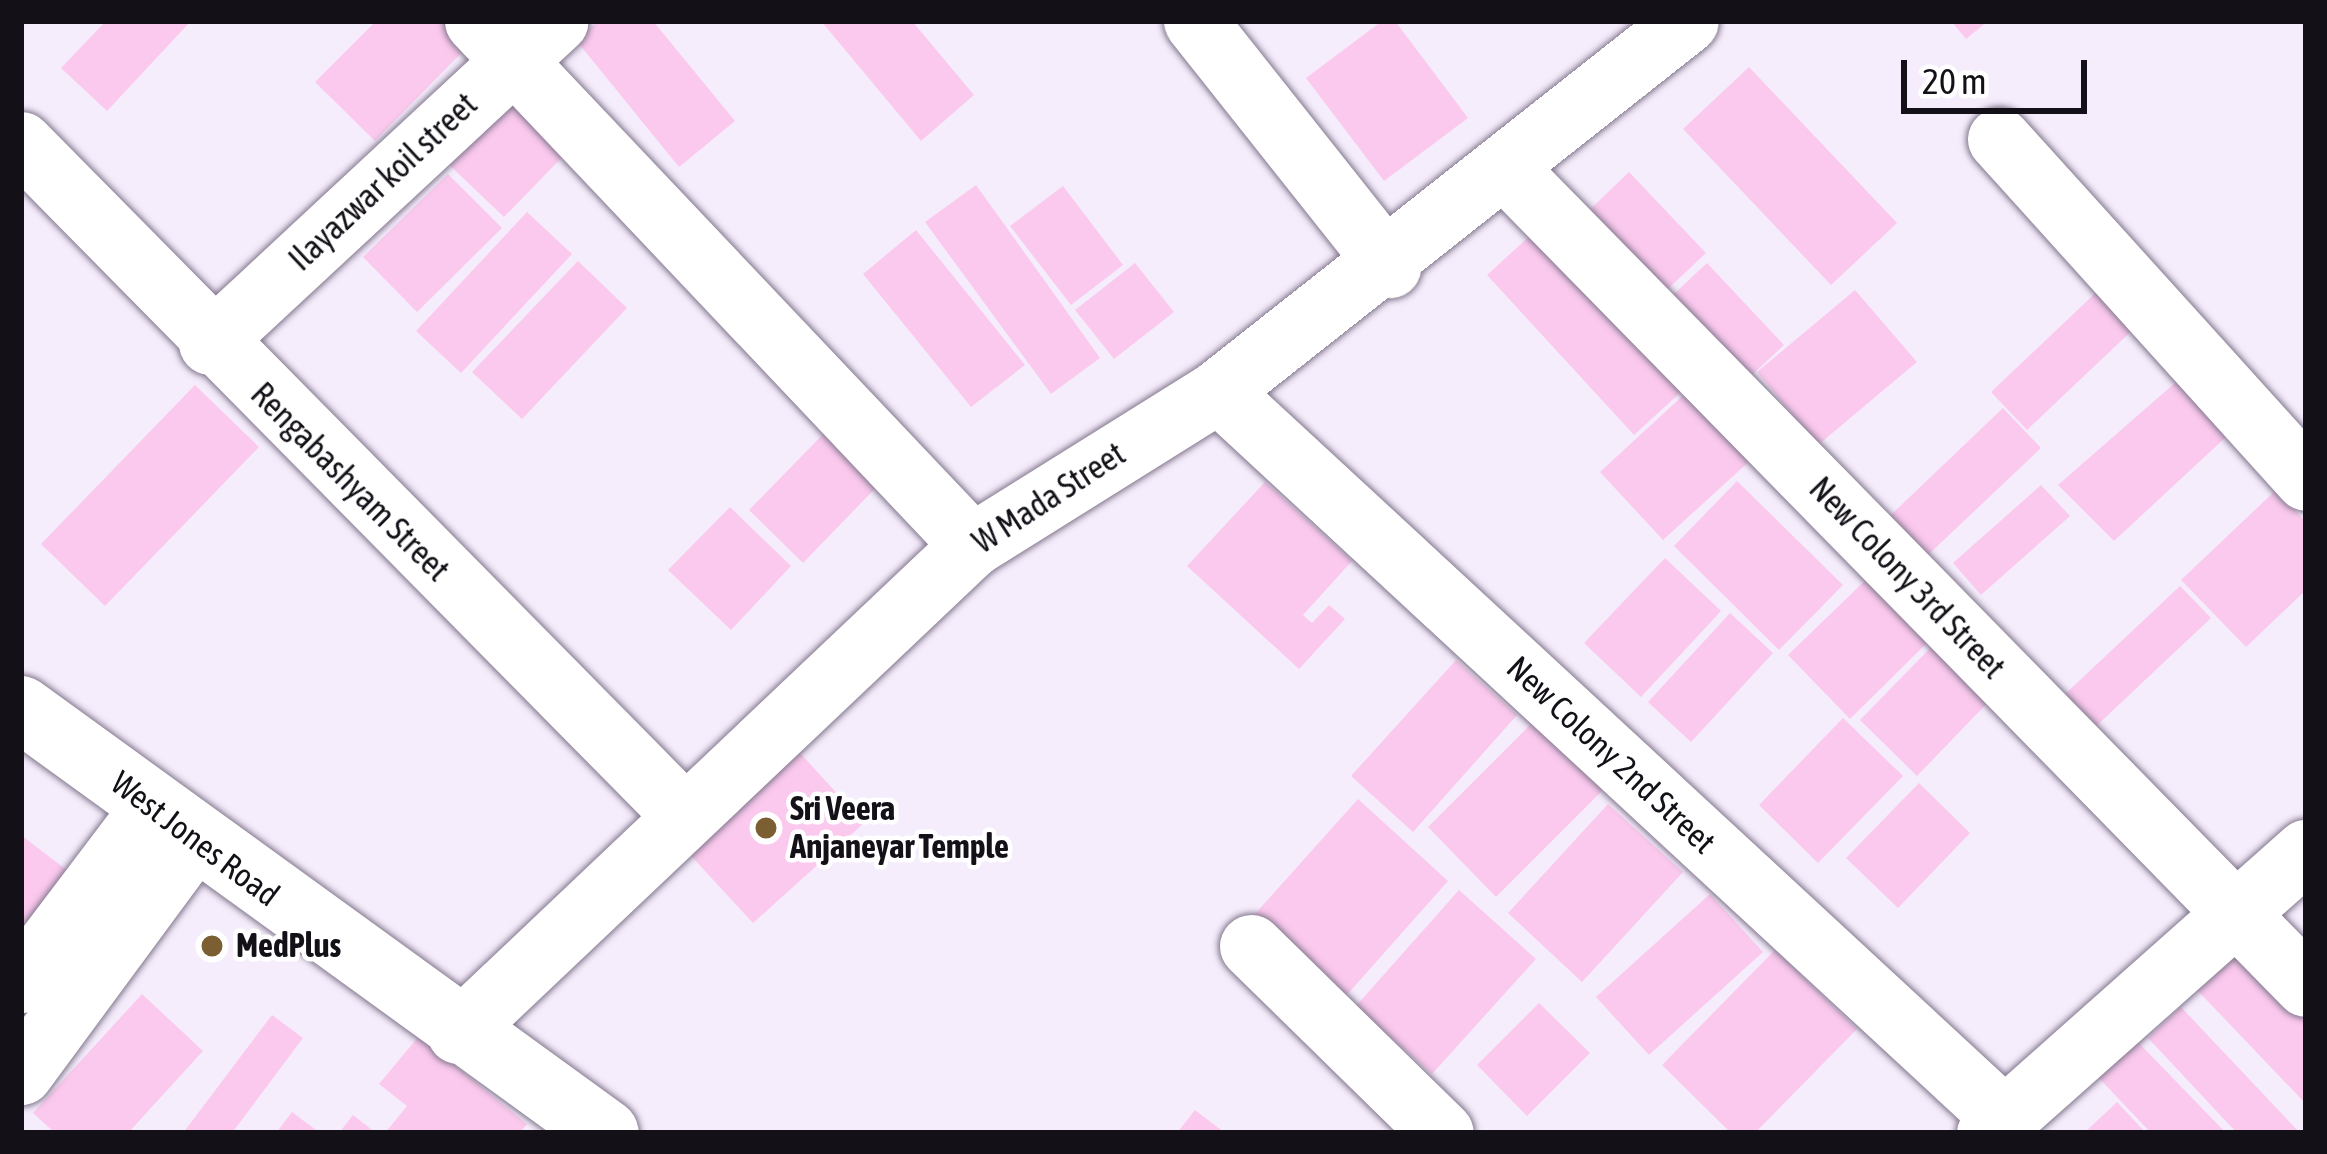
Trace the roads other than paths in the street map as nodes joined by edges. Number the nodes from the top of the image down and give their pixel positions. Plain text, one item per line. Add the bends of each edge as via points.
1 (1195, 21) edge
2 (1687, 21) edge
3 (515, 34) edge
4 (1999, 140) dead end
5 (21, 142) edge
6 (1508, 171) junction
7 (1388, 266) junction
8 (210, 344) junction
9 (1218, 391) junction
10 (2306, 479) edge
11 (972, 545) junction
12 (21, 709) edge
13 (685, 816) junction
14 (172, 823) junction
15 (2306, 851) edge
16 (2235, 912) junction
17 (1251, 946) dead end
18 (21, 981) edge
19 (2306, 985) edge
20 (458, 1032) junction
21 (21, 1072) edge
22 (1996, 1126) edge
23 (606, 1133) edge
24 (1442, 1133) edge

1 - 7 street
2 - 6 street, W Mada Street
3 - 8 street, Ilayazwar koil street
3 - 11 street
4 - 10 street
5 - 8 street, Rengabashyam Street
6 - 7 street, W Mada Street
6 - 16 street, New Colony 3rd Street
7 - 9 street, W Mada Street
8 - 13 street, Rengabashyam Street
9 - 11 street, W Mada Street
9 - 22 street, New Colony 2nd Street
11 - 13 street, W Mada Street
12 - 14 street, West Jones Road
13 - 20 street, W Mada Street
14 - 18 street
14 - 20 street, West Jones Road
14 - 21 street
15 - 16 street
16 - 19 street, New Colony 3rd Street
16 - 22 street
17 - 24 street
20 - 23 street, West Jones Road

